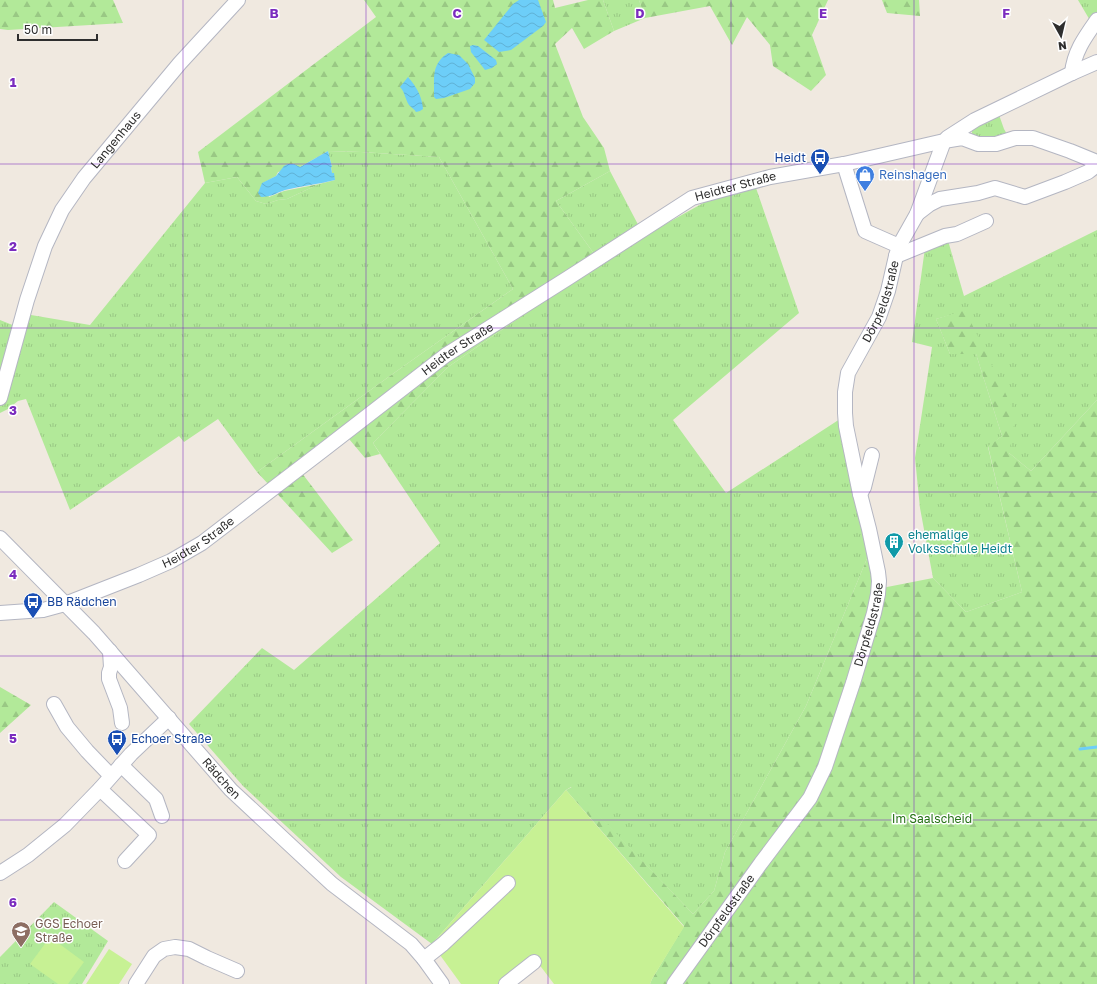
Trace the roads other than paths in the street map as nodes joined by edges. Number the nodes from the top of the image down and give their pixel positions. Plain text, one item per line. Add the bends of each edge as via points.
1 (238, 0) edge
2 (1097, 20) edge
3 (1097, 62) edge
4 (1072, 73) junction
5 (944, 141) junction
6 (1097, 162) edge
7 (844, 164) junction
8 (1097, 165) edge
9 (917, 214) junction
10 (986, 221) dead end
11 (897, 251) junction
12 (0, 398) edge
13 (872, 455) dead end
14 (860, 494) junction
15 (0, 538) edge
16 (65, 604) junction
17 (0, 613) edge
18 (110, 651) junction
19 (54, 704) dead end
20 (169, 718) junction
21 (122, 723) dead end
22 (121, 765) junction
23 (111, 776) junction
24 (100, 789) junction
25 (162, 816) dead end
26 (125, 861) dead end
27 (0, 873) edge
28 (508, 883) dead end
29 (424, 959) junction
30 (534, 962) dead end
31 (237, 971) dead end
32 (136, 984) edge
33 (442, 984) edge
34 (506, 984) edge
35 (674, 984) edge

1 - 12 street, Langenhaus via 180,63 84,178 62,210 45,246 27,300
2 - 4 street via 1080,44
3 - 4 street
4 - 5 street via 975,120
5 - 6 street via 962,138 978,144 996,144 1028,137
5 - 7 street, Heidter Straße
5 - 9 street, Dörpfeldstraße
7 - 11 street via 865,231
7 - 16 street, Heidter Straße via 770,177 692,198 446,355 202,543 172,561
8 - 9 street via 1088,172 1025,197 994,188 940,199
9 - 11 street, Dörpfeldstraße
10 - 11 street via 957,234
11 - 14 street, Dörpfeldstraße via 888,291 879,316 848,373 845,392 846,426
13 - 14 street
14 - 35 street, Dörpfeldstraße via 878,572 878,594 853,683 825,767 810,798
15 - 16 street, Rädchen
16 - 17 street, Heidter Straße via 43,610
16 - 18 street, Rädchen
18 - 20 street, Rädchen
18 - 21 street via 109,679 120,708
19 - 23 street via 67,727
20 - 22 street
20 - 29 street, Rädchen via 231,790 332,884 411,944
22 - 23 street
22 - 25 street via 156,799
23 - 24 street
24 - 26 street via 149,835
24 - 27 street via 65,825 28,855
28 - 29 street
29 - 33 street, Rädchen
30 - 34 street
31 - 32 street via 189,948 175,947 164,949 154,956

